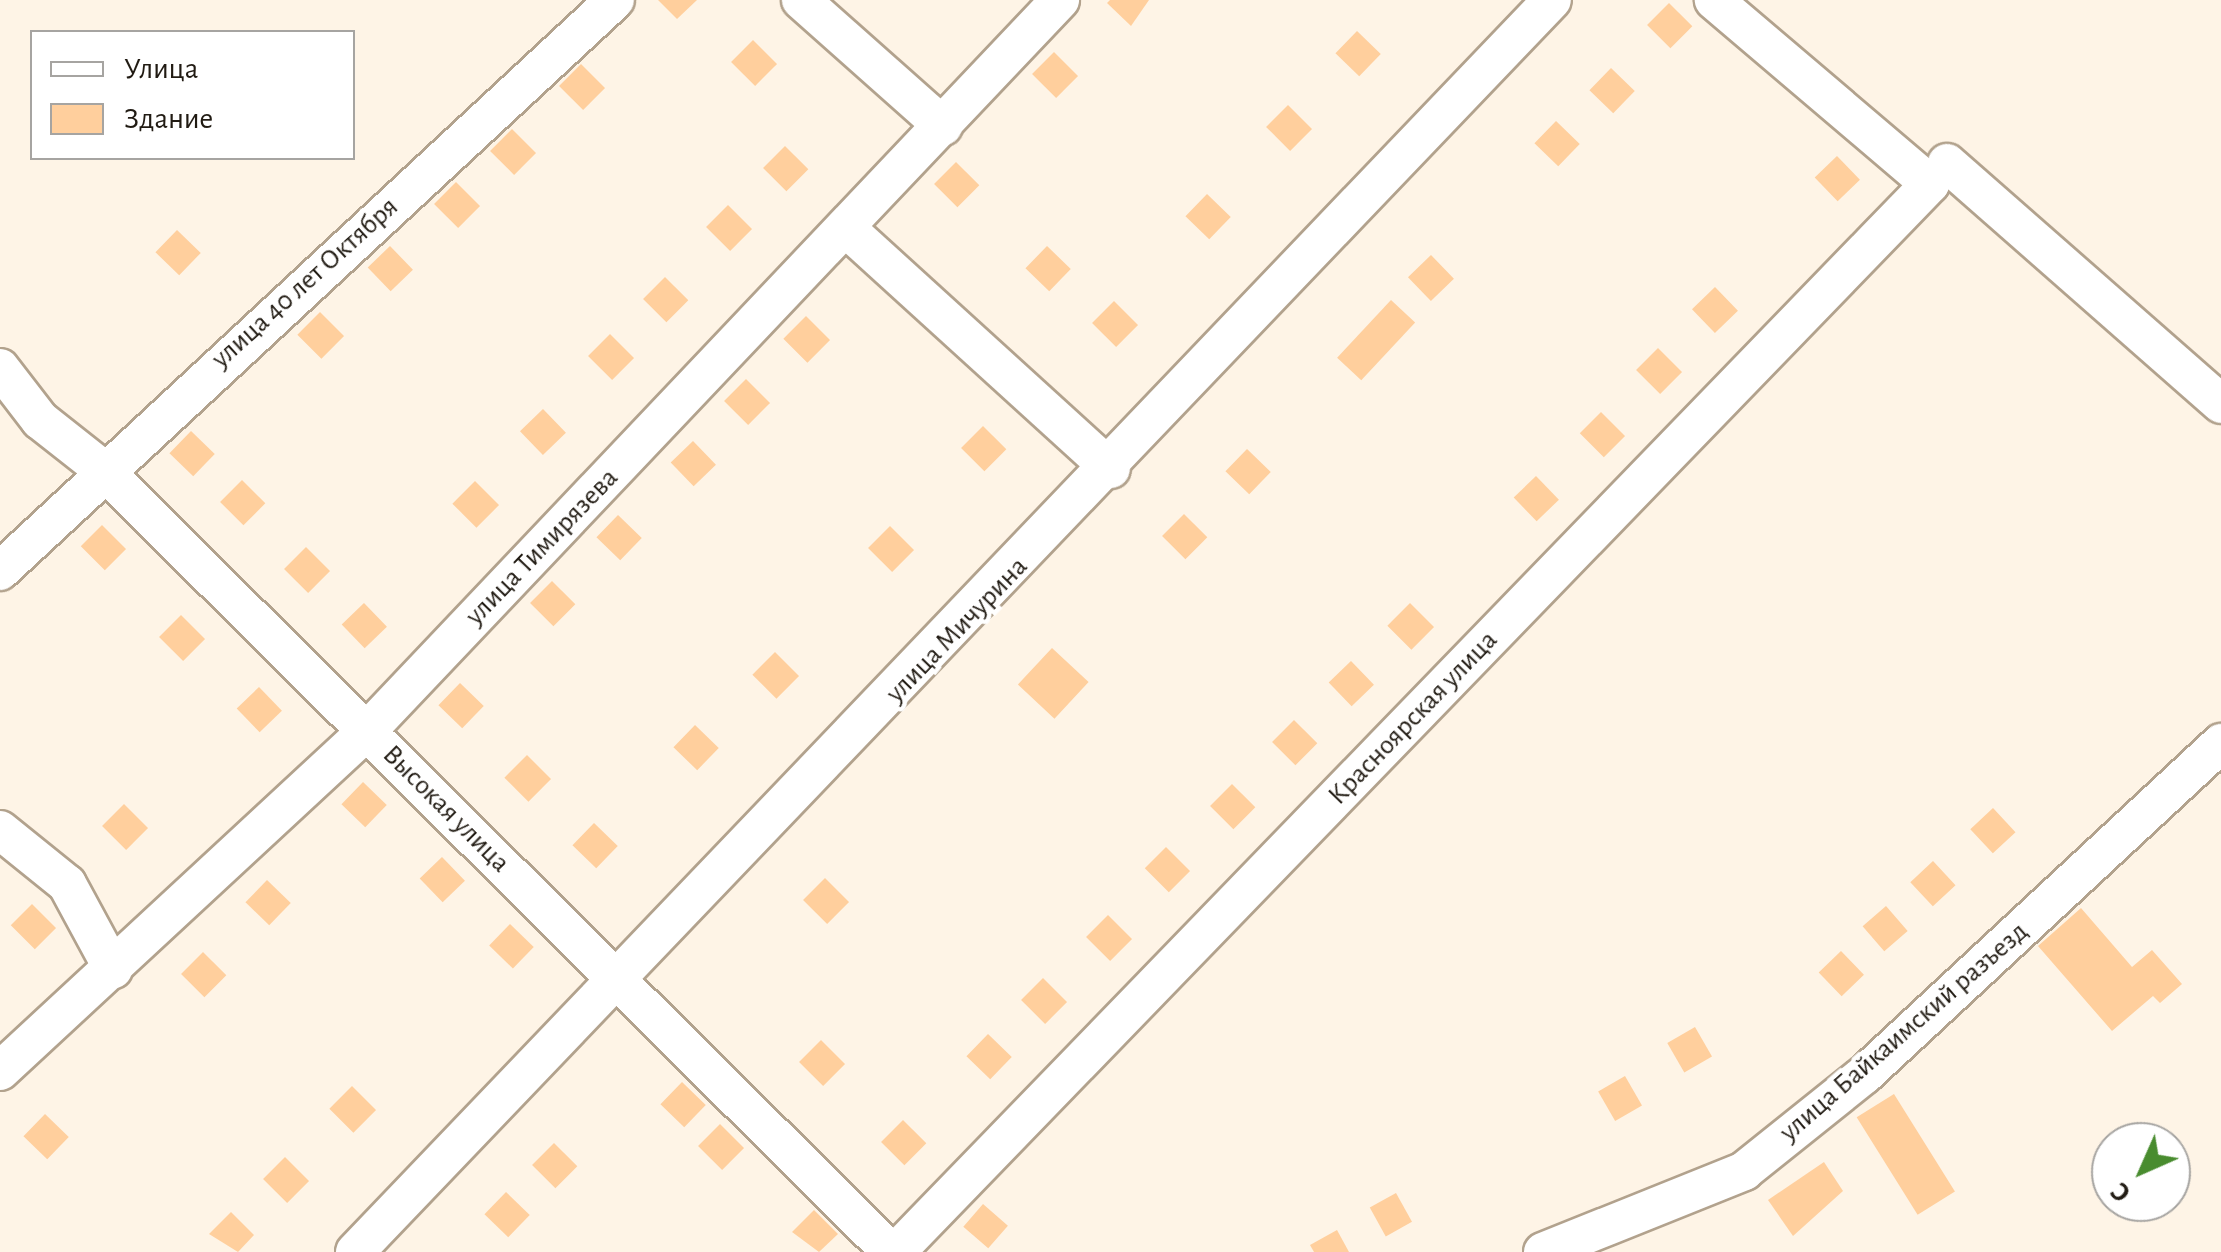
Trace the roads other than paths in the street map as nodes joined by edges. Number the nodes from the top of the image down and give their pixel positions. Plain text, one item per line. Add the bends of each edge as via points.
1 (615, 0) edge
2 (802, 0) edge
3 (1060, 0) edge
4 (1552, 0) edge
5 (1714, 0) edge
6 (942, 126) junction
7 (1939, 174) junction
8 (846, 228) junction
9 (0, 368) edge
10 (2221, 404) edge
11 (102, 469) junction
12 (1111, 469) junction
13 (0, 571) edge
14 (368, 730) junction
15 (2221, 743) edge
16 (0, 830) edge
17 (113, 969) junction
18 (618, 984) junction
19 (0, 1072) edge
20 (355, 1252) edge
21 (893, 1252) edge
22 (1543, 1252) edge

1 - 11 street, улица 40 лет Октября
2 - 6 street
3 - 6 street, улица Тимирязева
4 - 12 street, улица Мичурина
5 - 7 street
6 - 8 street, улица Тимирязева
7 - 10 street
7 - 21 street, Красноярская улица
8 - 12 street
8 - 14 street, улица Тимирязева
9 - 11 street, Высокая улица via 40,420
11 - 13 street, улица 40 лет Октября
11 - 14 street, Высокая улица
12 - 18 street, улица Мичурина
14 - 17 street, улица Тимирязева
14 - 18 street, Высокая улица
15 - 22 street, улица Байкаимский разъезд via 1864,1075 1744,1170
16 - 17 street via 67,884
17 - 19 street, улица Тимирязева
18 - 20 street, улица Мичурина
18 - 21 street, Высокая улица

